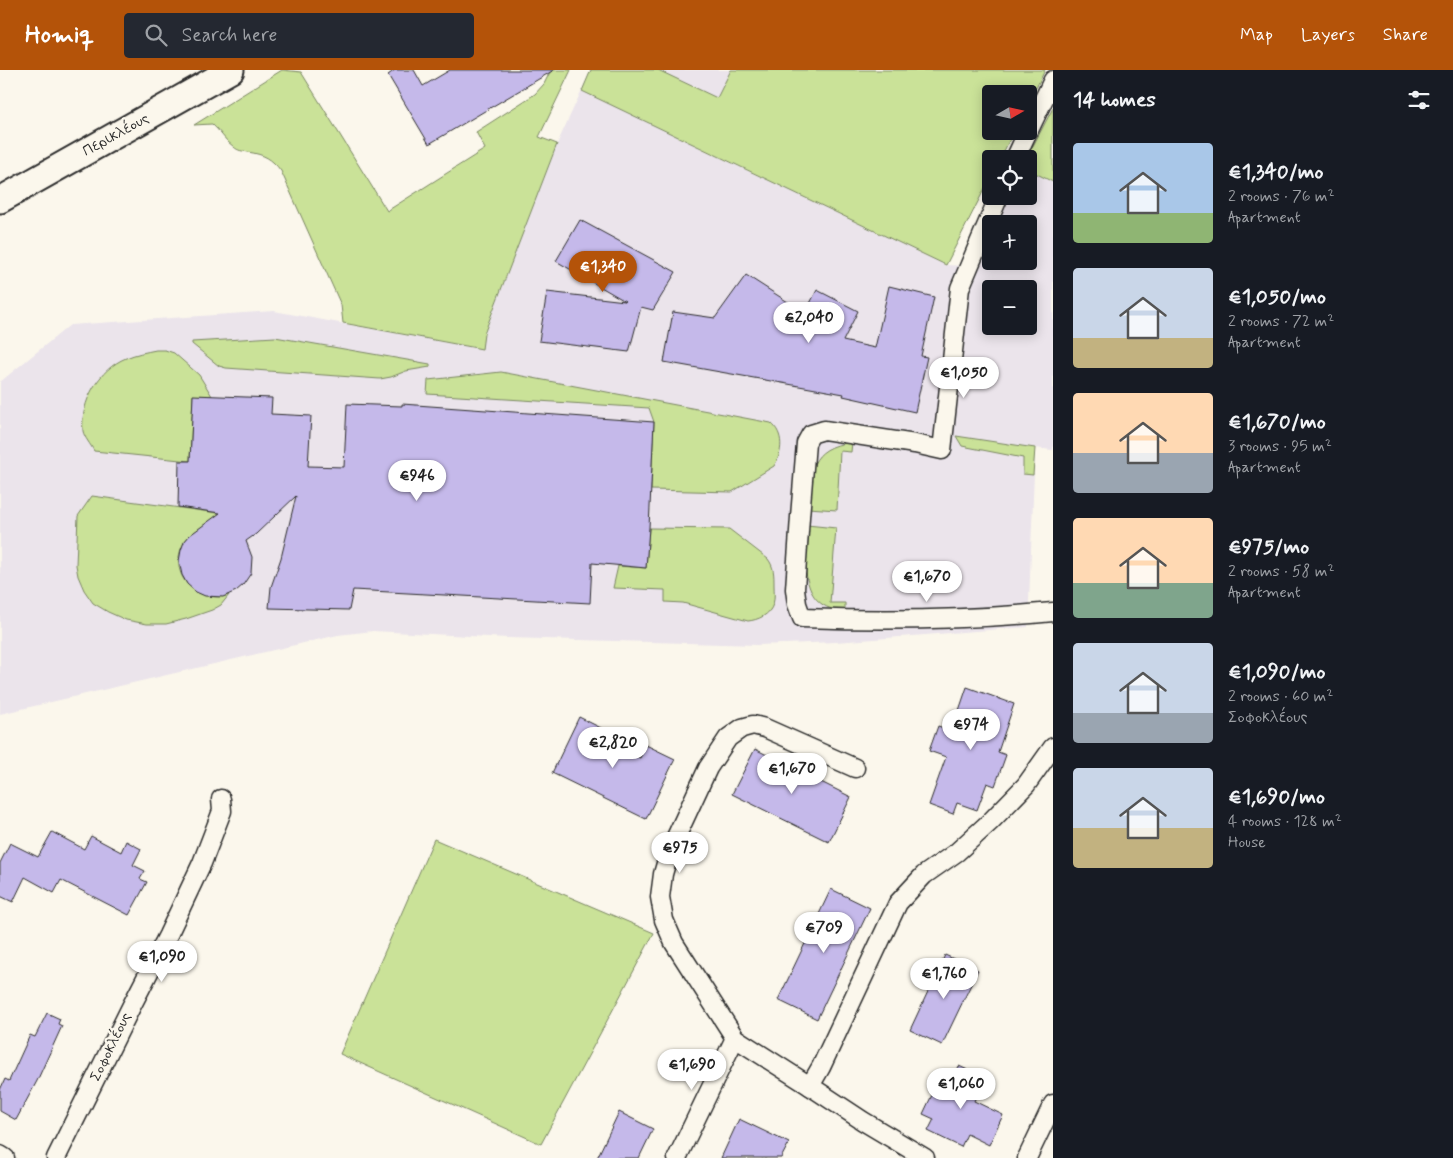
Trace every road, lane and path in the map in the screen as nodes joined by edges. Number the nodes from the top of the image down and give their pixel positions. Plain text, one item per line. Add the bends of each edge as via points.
1 (231, 70) edge
2 (1053, 80) edge
3 (1038, 111) edge
4 (0, 200) edge
5 (995, 205) edge
6 (1053, 612) edge
7 (1053, 747) edge
8 (855, 768) dead end
9 (220, 799) dead end
10 (735, 1038) junction
11 (810, 1086) junction
12 (1053, 1104) edge
13 (0, 1155) edge
14 (5, 1158) edge
15 (56, 1158) edge
16 (678, 1158) edge
17 (925, 1158) edge
18 (1027, 1158) edge

1 - 4 street, Περικλέους
2 - 3 street
5 - 6 street via 960,288 942,450 824,430 811,434 806,443 795,589 797,604 802,618 902,620
7 - 11 street via 1026,785 991,821 924,876 898,903
8 - 10 street via 765,728 753,725 742,728 728,738 708,768 670,850 660,896 664,920 674,943
9 - 15 street, Σοφοκλέους via 222,812 202,863
10 - 11 street
10 - 16 street
11 - 17 street
12 - 18 street
13 - 14 street

